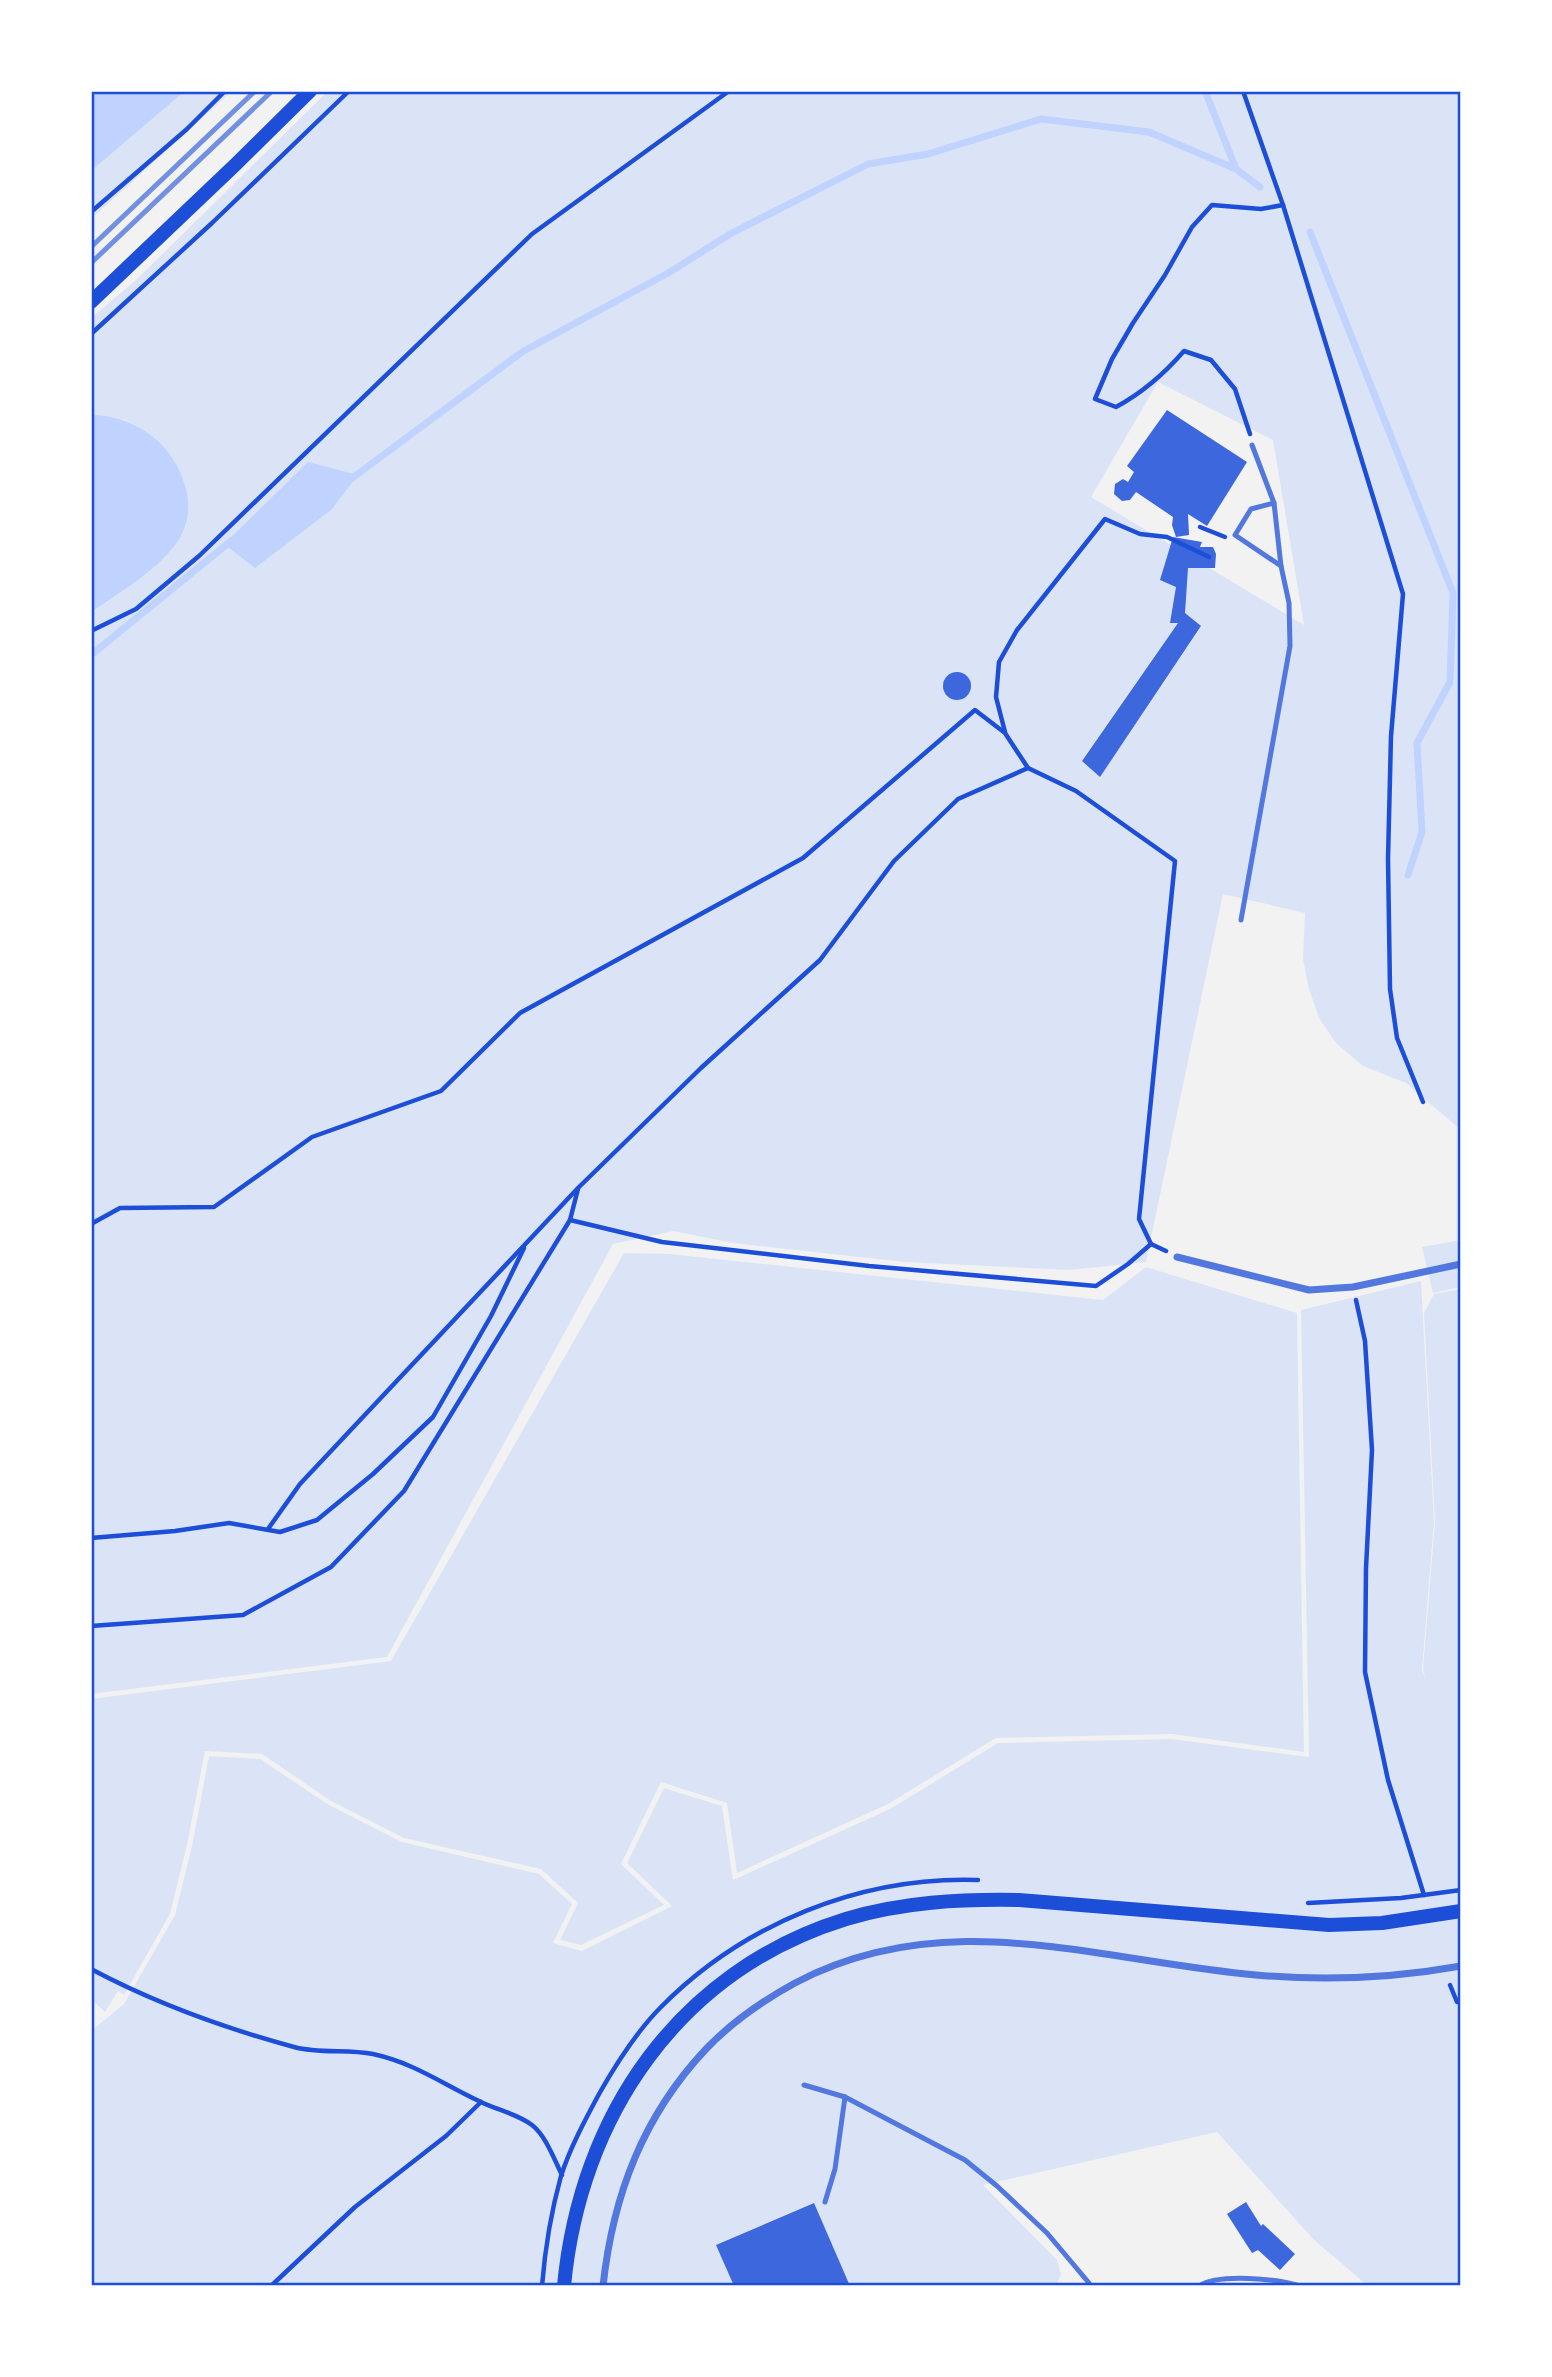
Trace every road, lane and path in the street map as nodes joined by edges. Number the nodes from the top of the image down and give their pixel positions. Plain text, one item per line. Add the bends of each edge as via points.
1 (225, 91) edge
2 (310, 91) edge
3 (349, 91) edge
4 (729, 91) edge
5 (1244, 91) edge
6 (1283, 205) junction
7 (91, 212) edge
8 (91, 302) edge
9 (91, 334) edge
10 (1252, 445) joint
11 (1274, 503) junction
12 (1200, 527) dead end
13 (1236, 535) junction
14 (1209, 557) dead end
15 (1281, 566) junction
16 (91, 631) edge
17 (1005, 733) junction
18 (1028, 768) junction
19 (1241, 920) dead end
20 (1423, 1102) dead end
21 (578, 1188) junction
22 (570, 1220) junction
23 (91, 1224) edge
24 (526, 1244) junction
25 (1151, 1244) junction
26 (1177, 1257) joint
27 (1461, 1264) edge
28 (1353, 1287) junction
29 (268, 1529) junction
30 (91, 1538) edge
31 (91, 1626) edge
32 (986, 1880) dead end
33 (1461, 1889) edge
34 (1424, 1894) junction
35 (1303, 1903) dead end
36 (1428, 1905) dead end
37 (1461, 1911) edge
38 (1461, 1966) edge
39 (91, 1969) edge
40 (1450, 1985) dead end
41 (1461, 2001) edge
42 (804, 2085) dead end
43 (845, 2097) junction
44 (481, 2102) junction
45 (562, 2175) junction
46 (825, 2202) dead end
47 (1088, 2285) edge
48 (271, 2286) edge
49 (542, 2286) edge
50 (564, 2286) edge
51 (603, 2286) edge
52 (1199, 2286) edge
53 (1300, 2286) edge

1 - 7 path
2 - 8 main road
3 - 9 path
4 - 16 path via 532,234 199,556 135,609
5 - 6 path
6 - 10 path via 1261,209 1212,205 1192,227 1133,323 1095,399 1116,407 1131,399 1184,351 1211,360 1235,389
6 - 20 path via 1403,594 1391,736 1390,989 1397,1038
10 - 11 lane
11 - 13 lane via 1251,509
11 - 15 lane
12 - 13 path via 1228,538
13 - 15 lane
14 - 17 path via 1167,537 1140,534 1105,519 1017,630 999,662 996,697
15 - 19 lane via 1289,603 1290,646
17 - 18 path
17 - 23 path via 975,710 803,858 520,1013 441,1091 312,1137 214,1207 120,1208
18 - 21 path via 958,799 894,862 821,960
18 - 25 path via 1076,791 1175,861 1139,1219
21 - 22 path
21 - 24 path
22 - 25 path via 676,1244 1096,1286
22 - 31 path via 404,1491 331,1567 243,1615
24 - 29 path via 300,1484
24 - 29 path via 433,1417 317,1520 280,1532
25 - 26 path
26 - 28 street via 1309,1290
27 - 28 street
28 - 34 path via 1365,1341 1372,1450 1364,1672 1388,1780
29 - 30 path via 229,1523
32 - 45 path via 892,1886 849,1895 756,1934 706,1966 659,2008 617,2062 586,2117
33 - 34 path
34 - 35 path
34 - 36 path
37 - 50 main road via 1382,1923 1329,1925 971,1899 883,1910 811,1932 778,1947 718,1986 683,2016 632,2080 590,2163 571,2226
38 - 51 street via 1381,1977 1257,1975 978,1940 894,1947 817,1972 752,2009 719,2035 669,2095 633,2157 610,2240
39 - 44 path via 181,2011 296,2047 369,2053 406,2063
40 - 41 path via 1457,2002
42 - 43 lane
43 - 46 lane via 835,2169
43 - 47 lane via 965,2160 1047,2233
44 - 45 path via 533,2126
44 - 48 path via 446,2136 355,2207
45 - 49 path via 545,2249
52 - 53 lane via 1212,2280

